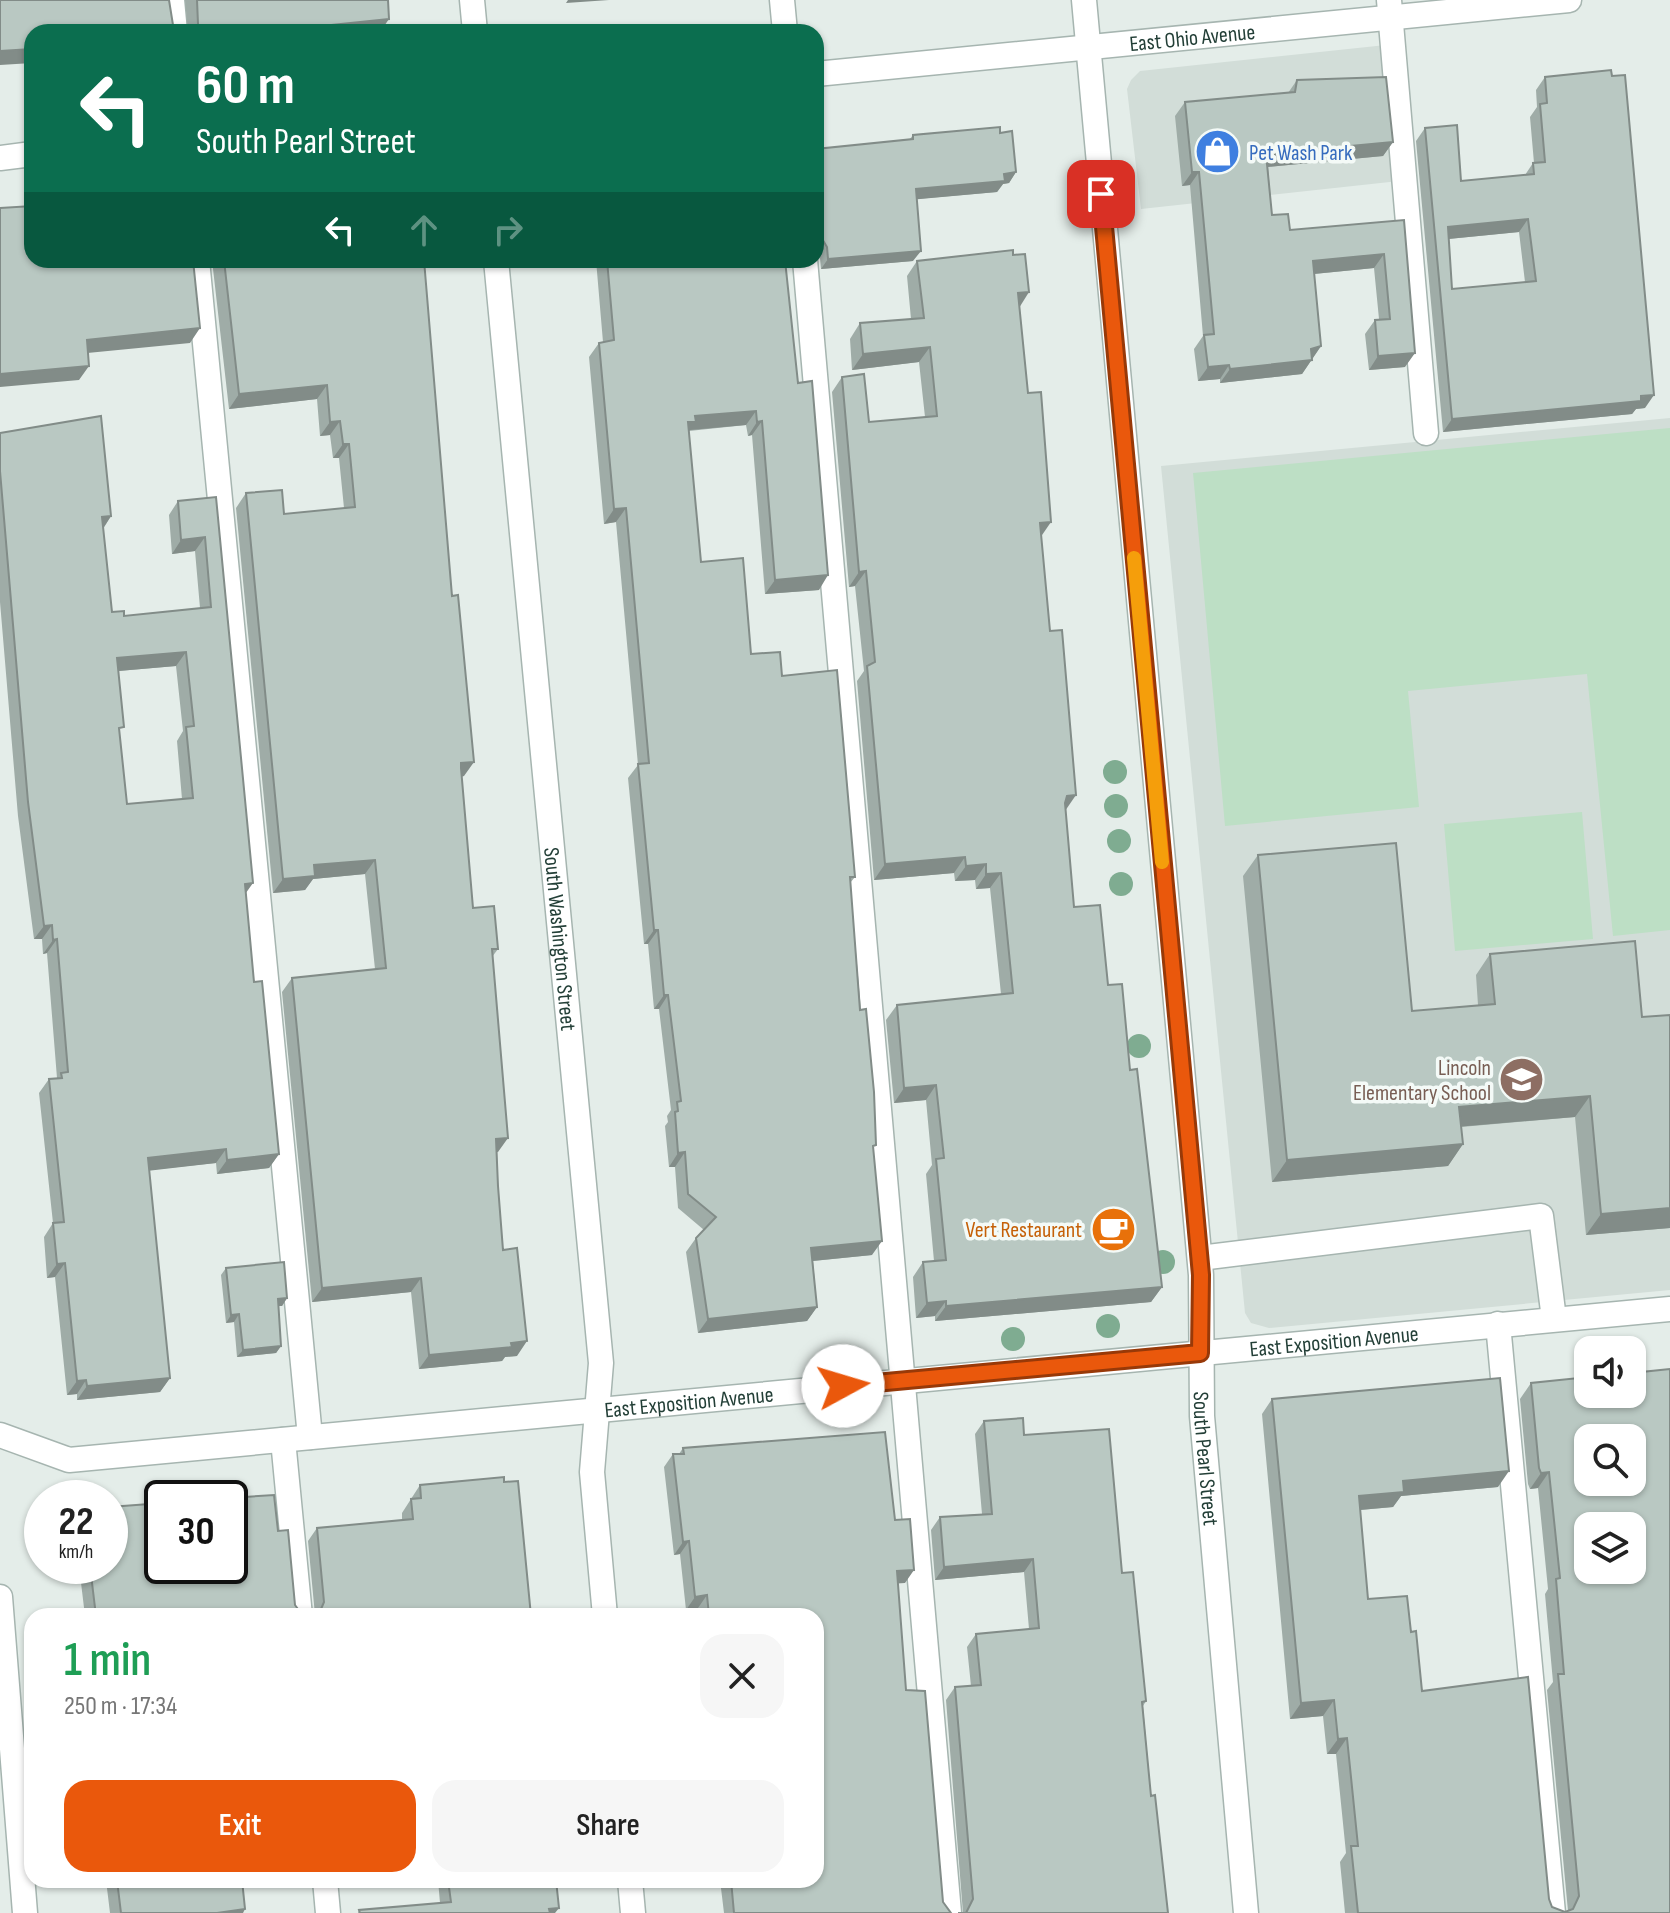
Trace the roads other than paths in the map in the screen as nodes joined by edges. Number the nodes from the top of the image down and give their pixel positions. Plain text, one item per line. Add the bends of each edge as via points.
1 (172, 0) edge
2 (472, 0) edge
3 (782, 0) edge
4 (1084, 0) edge
5 (1569, 0) edge
6 (1390, 10) edge
7 (174, 24) edge
8 (474, 24) edge
9 (784, 24) edge
10 (1088, 47) junction
11 (824, 73) edge
12 (24, 155) edge
13 (0, 158) edge
14 (198, 268) edge
15 (497, 268) edge
16 (806, 268) edge
17 (1426, 433) dead end
18 (1200, 1258) junction
19 (1670, 1309) edge
20 (1554, 1319) junction
21 (1498, 1324) junction
22 (1200, 1353) junction
23 (904, 1379) junction
24 (596, 1411) junction
25 (0, 1435) edge
26 (310, 1437) junction
27 (283, 1440) junction
28 (0, 1597) edge
29 (299, 1608) edge
30 (604, 1608) edge
31 (326, 1888) edge
32 (631, 1888) edge
33 (25, 1913) edge
34 (328, 1913) edge
35 (633, 1913) edge
36 (949, 1913) edge
37 (1246, 1913) edge
38 (1553, 1913) edge

1 - 7 street
2 - 8 street
3 - 9 street
4 - 10 street, South Pearl Street
5 - 6 street, East Ohio Avenue
6 - 10 street, East Ohio Avenue
6 - 17 street
10 - 11 street, East Ohio Avenue
10 - 18 street, South Pearl Street
12 - 13 street
14 - 26 street
15 - 24 street, South Washington Street via 601,1363
16 - 23 street
18 - 20 street via 1541,1216
18 - 22 street, South Pearl Street
19 - 20 street, East Exposition Avenue
20 - 21 street, East Exposition Avenue
21 - 22 street, East Exposition Avenue
21 - 38 street
22 - 23 street, East Exposition Avenue
22 - 37 street, South Pearl Street
23 - 24 street, East Exposition Avenue
23 - 36 street
24 - 26 street, East Exposition Avenue
24 - 30 street, South Washington Street via 592,1472
25 - 27 street, East Exposition Avenue via 69,1460
26 - 27 street, East Exposition Avenue
27 - 29 street
28 - 33 street
31 - 34 street
32 - 35 street

